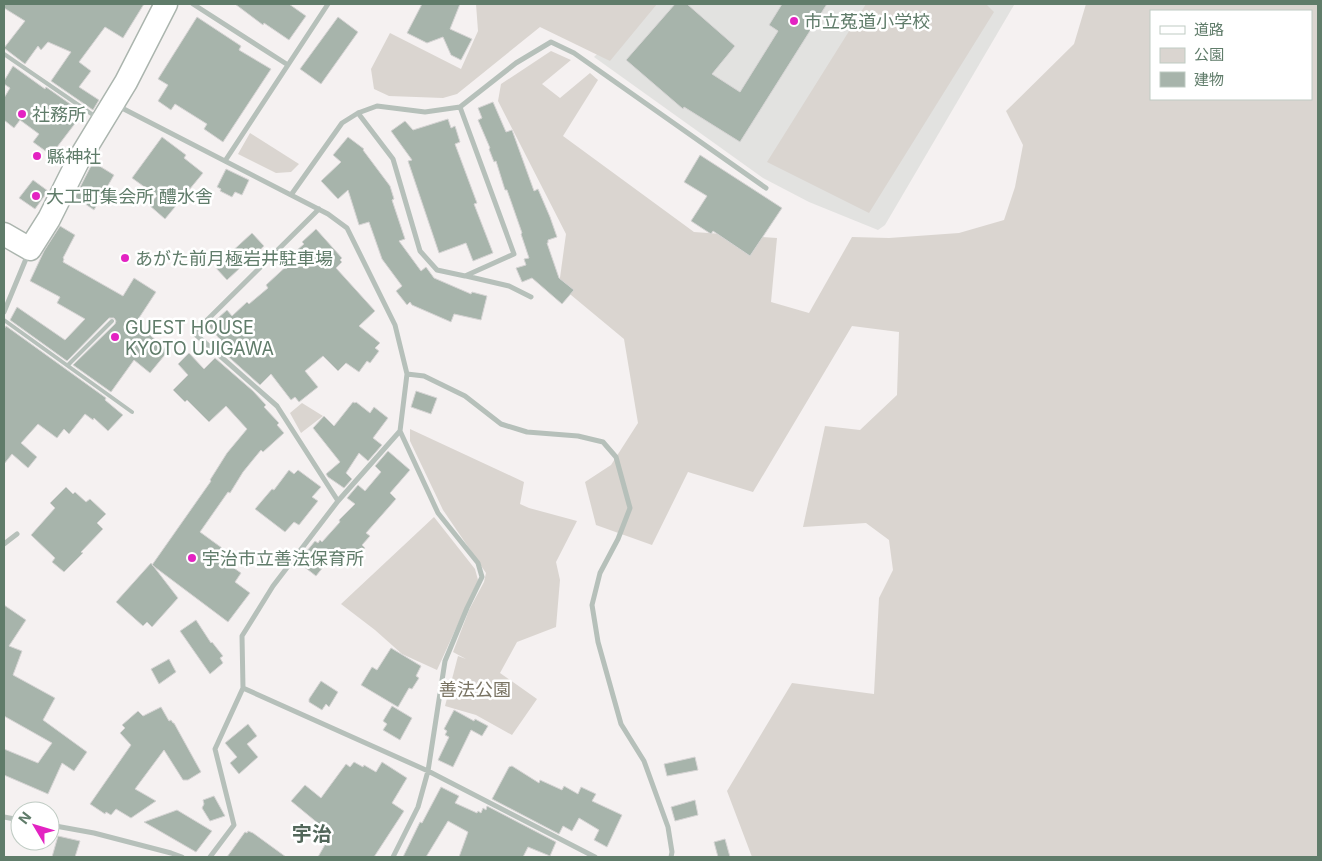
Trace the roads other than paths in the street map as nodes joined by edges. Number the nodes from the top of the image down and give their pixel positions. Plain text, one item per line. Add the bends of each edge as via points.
1 (166, 4) edge
2 (192, 4) edge
3 (328, 4) edge
4 (4, 54) edge
5 (288, 65) junction
6 (460, 107) junction
7 (108, 112) junction
8 (358, 113) junction
9 (225, 161) junction
10 (766, 188) dead end
11 (291, 195) junction
12 (319, 209) junction
13 (4, 234) edge
14 (30, 249) junction
15 (465, 276) junction
16 (531, 297) dead end
17 (4, 312) edge
18 (4, 320) edge
19 (112, 321) dead end
20 (68, 365) junction
21 (408, 374) junction
22 (132, 412) dead end
23 (400, 431) junction
24 (338, 501) junction
25 (17, 534) dead end
26 (4, 544) edge
27 (243, 688) junction
28 (428, 771) junction
29 (60, 827) edge
30 (169, 855) edge
31 (182, 857) edge
32 (210, 857) edge
33 (394, 857) edge
34 (595, 857) edge
35 (671, 857) edge

1 - 7 main road
2 - 5 street
3 - 5 street
4 - 7 lane
5 - 9 street
6 - 8 street via 425,112 377,106
6 - 10 street via 516,63 551,42 574,53
6 - 15 street via 514,254
7 - 9 street
7 - 14 main road
8 - 11 street via 342,123
8 - 15 street via 393,159 420,251 437,270
9 - 11 street
11 - 12 street
12 - 21 street via 347,228 395,325
12 - 24 street via 194,333 278,406
13 - 14 main road
14 - 17 street
15 - 16 street via 509,286
18 - 20 lane
19 - 20 lane
20 - 22 lane
21 - 23 street
21 - 35 street via 424,376 465,396 501,424 526,432 578,436 603,442 616,457 630,508 600,573 592,605 598,642 621,724 644,761 668,827
23 - 24 street
23 - 28 street via 438,513 478,563 482,577 445,661
24 - 27 street via 273,586 242,636
25 - 26 street
27 - 28 street
27 - 32 street via 214,749 234,825
28 - 33 street via 418,807
28 - 34 street
29 - 30 street via 94,833
30 - 31 street

